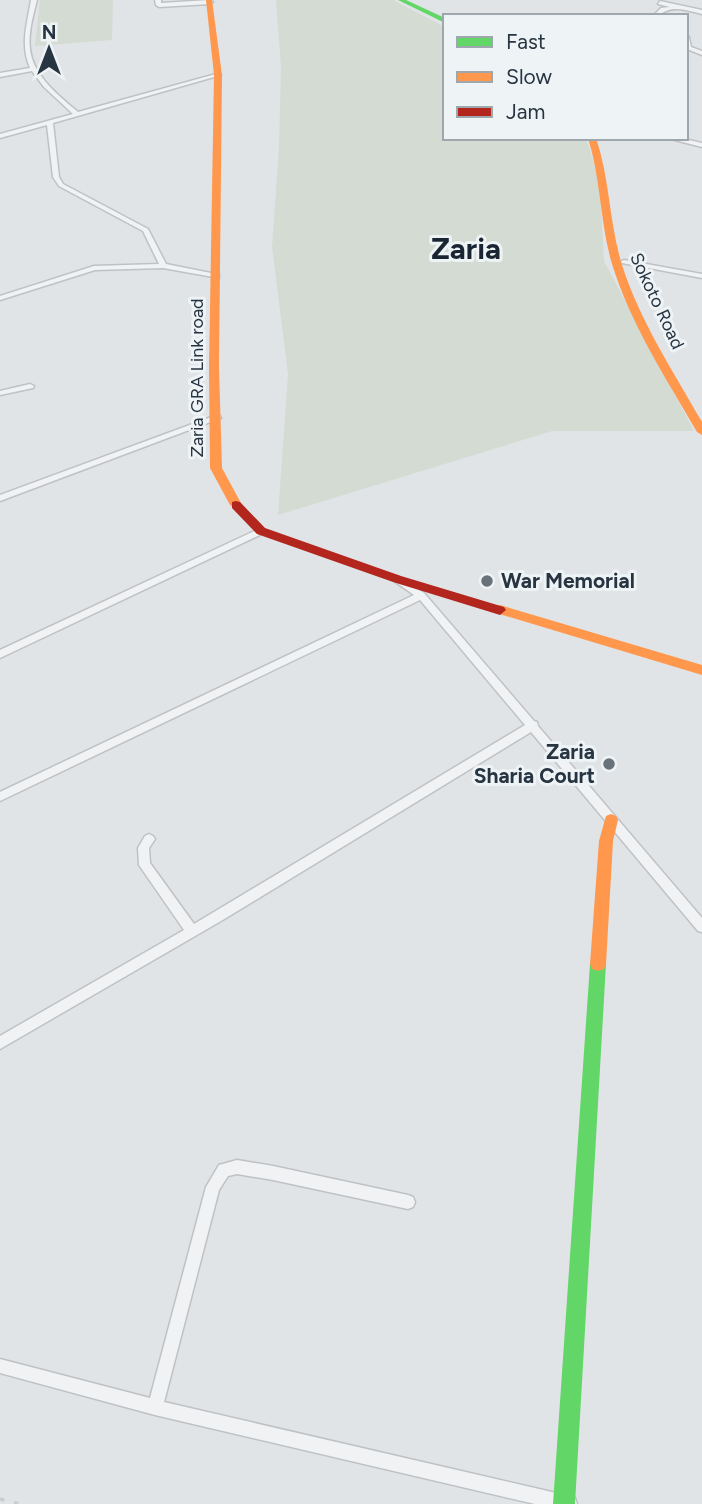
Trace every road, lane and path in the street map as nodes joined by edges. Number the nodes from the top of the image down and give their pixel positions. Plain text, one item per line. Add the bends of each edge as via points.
1 (34, 0) edge
2 (158, 0) edge
3 (401, 0) edge
4 (407, 0) edge
5 (209, 1) edge
6 (702, 12) edge
7 (657, 14) edge
8 (443, 19) edge
9 (443, 19) edge
10 (688, 42) edge
11 (702, 53) edge
12 (35, 69) junction
13 (0, 75) edge
14 (218, 75) junction
15 (76, 114) junction
16 (50, 121) junction
17 (0, 136) edge
18 (593, 140) edge
19 (600, 140) edge
20 (680, 140) edge
21 (702, 145) edge
22 (624, 262) junction
23 (163, 266) junction
24 (216, 276) junction
25 (702, 276) edge
26 (0, 298) edge
27 (30, 386) dead end
28 (0, 393) edge
29 (702, 415) edge
30 (216, 418) junction
31 (702, 432) edge
32 (0, 498) edge
33 (261, 531) junction
34 (397, 579) junction
35 (421, 595) junction
36 (0, 654) edge
37 (702, 670) edge
38 (533, 725) junction
39 (0, 797) edge
40 (611, 820) junction
41 (149, 839) dead end
42 (702, 927) edge
43 (192, 931) junction
44 (0, 1043) edge
45 (408, 1202) dead end
46 (0, 1366) edge
47 (155, 1407) junction
48 (566, 1504) edge

1 - 12 street via 27,49
2 - 5 street via 159,5
3 - 8 street
4 - 9 street
5 - 14 street, Zaria GRA Link road
6 - 7 street via 679,7
10 - 11 street
12 - 13 street
12 - 15 street via 50,91
14 - 15 street
14 - 24 street, Zaria GRA Link road
15 - 16 street
16 - 17 street
16 - 23 street via 56,177 61,184 146,230
18 - 31 street, Sokoto Road via 600,157 621,277
19 - 22 street, Sokoto Road via 607,157
20 - 21 street
22 - 25 street
22 - 29 street, Sokoto Road
23 - 24 street
23 - 26 street via 94,268
24 - 30 street, Zaria GRA Link road
27 - 28 street
30 - 32 street
30 - 33 street, Zaria GRA Link road via 216,468 234,503
33 - 34 street, Zaria GRA Link road
33 - 36 street
34 - 35 street
34 - 37 street, Zaria GRA Link road
35 - 38 street
35 - 39 street
38 - 40 street
38 - 43 street
40 - 42 street
40 - 48 street via 606,841
41 - 43 street via 144,844 145,865
43 - 44 street
45 - 47 street via 261,1171 225,1170 213,1187
46 - 47 street
47 - 48 street

